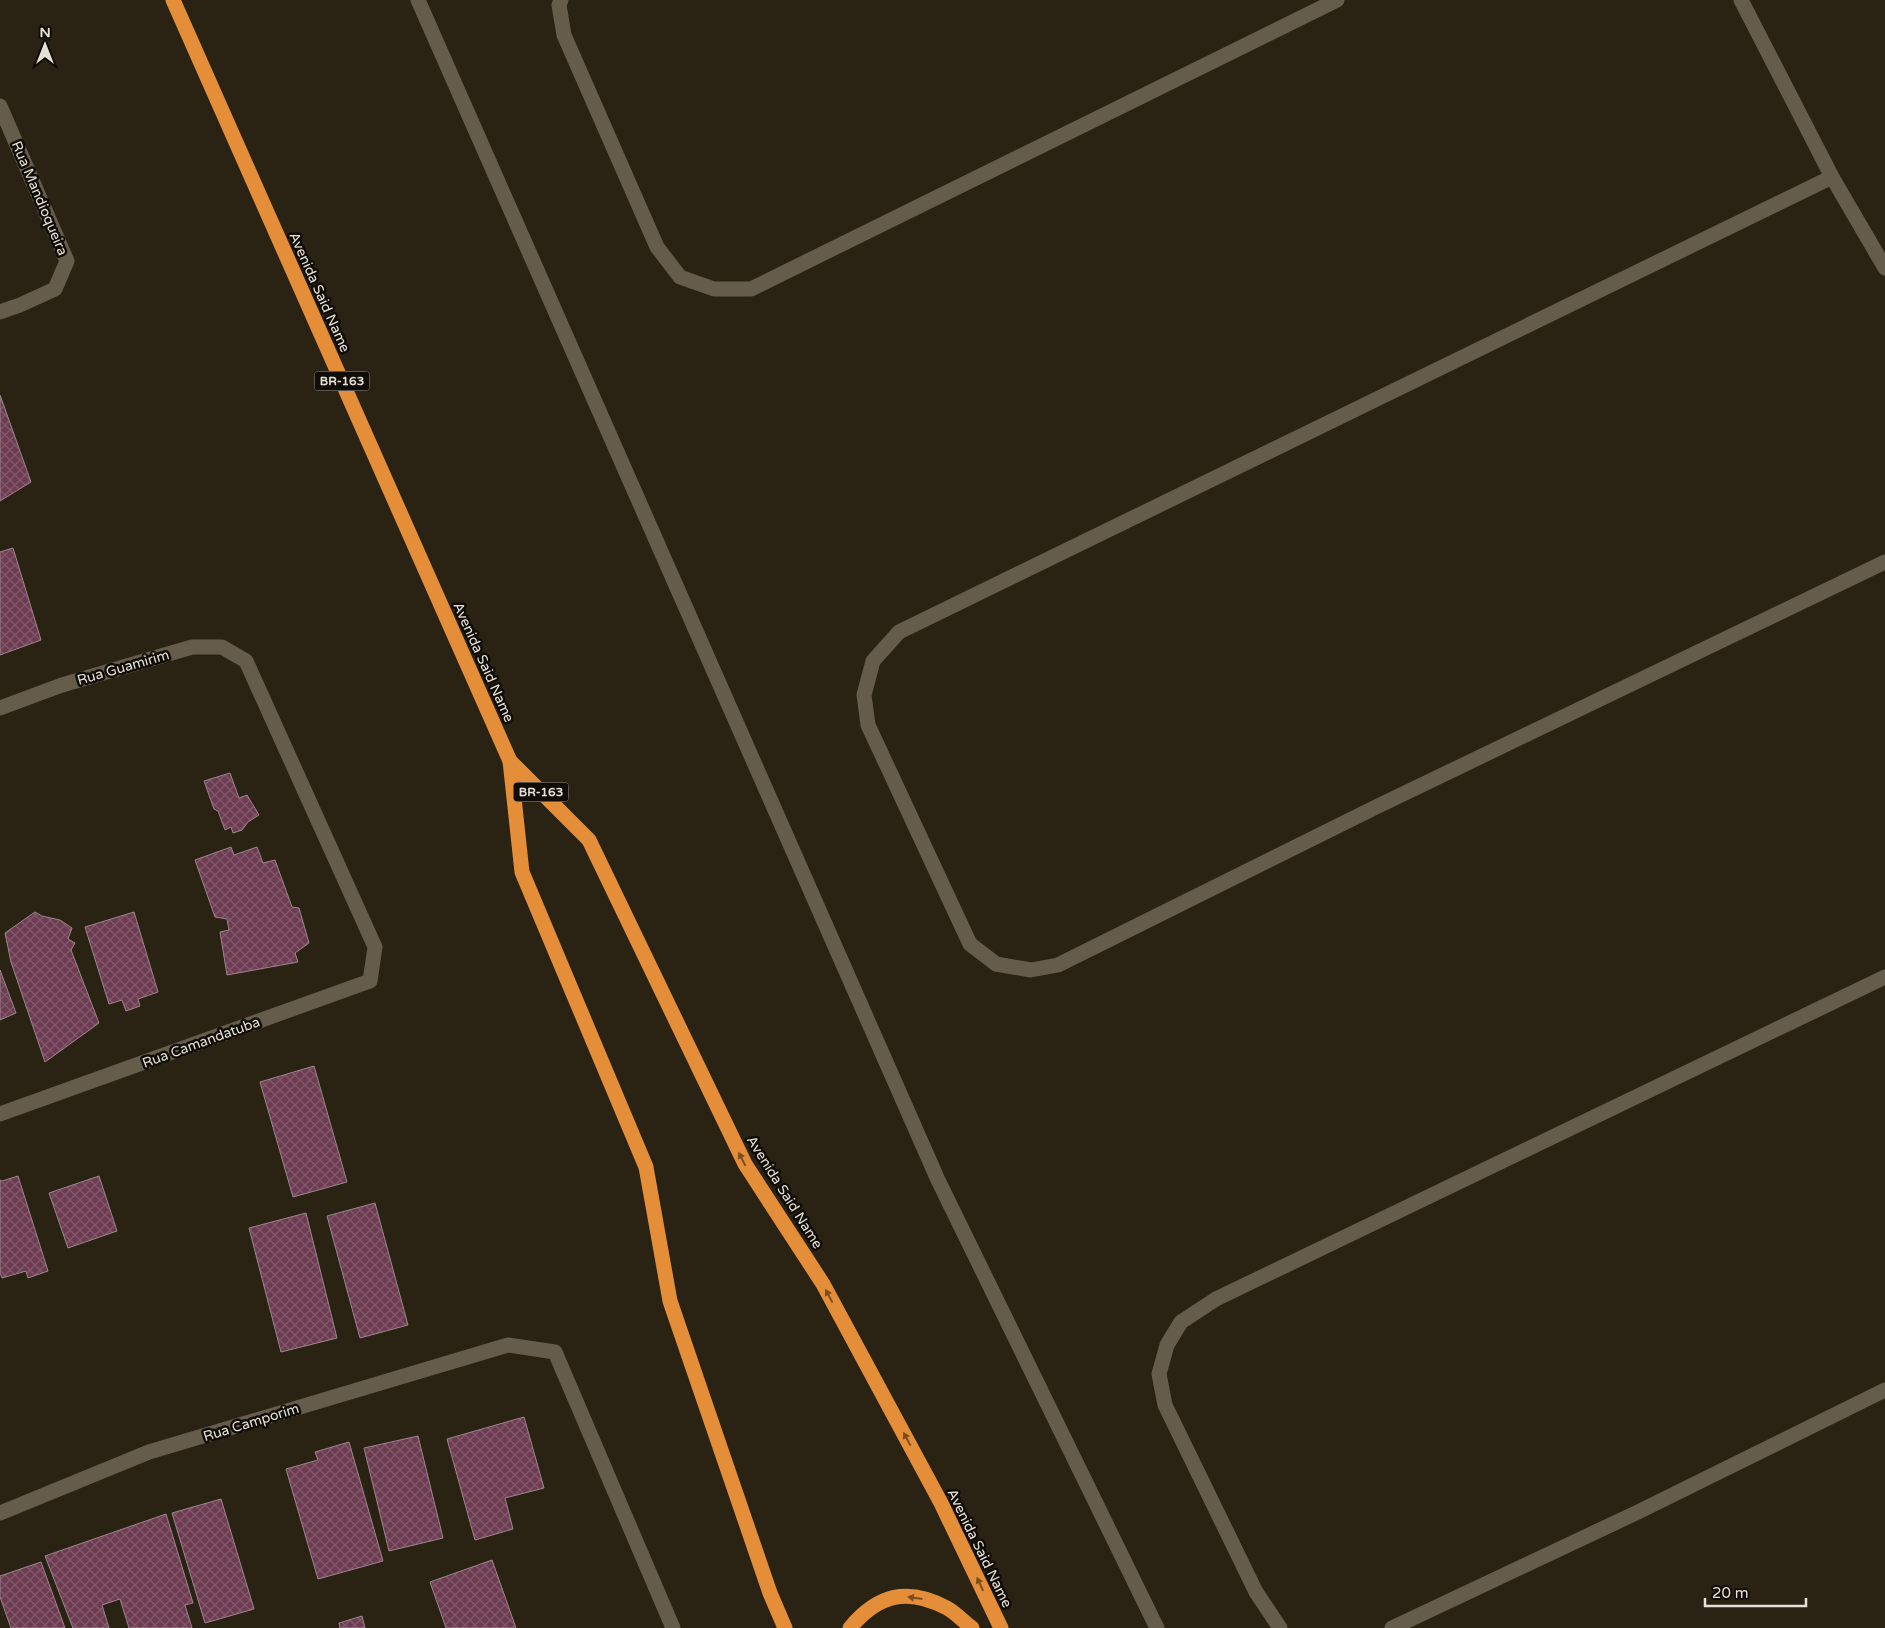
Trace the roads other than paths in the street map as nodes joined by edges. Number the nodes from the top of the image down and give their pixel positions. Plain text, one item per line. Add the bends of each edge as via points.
1 (173, 0) edge
2 (418, 0) edge
3 (561, 0) edge
4 (1337, 0) edge
5 (1741, 0) edge
6 (0, 106) edge
7 (1832, 178) junction
8 (1885, 268) edge
9 (0, 312) edge
10 (1885, 562) edge
11 (0, 708) edge
12 (510, 761) junction
13 (376, 947) joint
14 (1885, 976) edge
15 (0, 1114) edge
16 (1885, 1390) edge
17 (0, 1513) edge
18 (673, 1628) edge
19 (785, 1628) edge
20 (850, 1628) edge
21 (972, 1628) edge
22 (1001, 1628) edge
23 (1157, 1628) edge
24 (1280, 1628) edge
25 (1392, 1628) edge

1 - 12 highway, Avenida Said Name / BR-163
2 - 23 street via 938,1180
3 - 4 street via 564,34 657,247 680,276 714,290 751,290
5 - 7 street
6 - 9 street, Rua Mandioqueira via 67,261 54,290
7 - 8 street
7 - 10 street via 899,632 873,661 864,695 868,725 970,944 996,964 1031,970 1058,965 1376,807
11 - 13 street, Rua Guamirim via 62,685 192,647 222,647 246,661
12 - 19 highway, Avenida Said Name / BR-163 via 522,872 646,1167 670,1301 770,1593
22 -> 12 highway, Avenida Said Name / BR-163 via 941,1503 823,1284 745,1164 589,840
13 - 15 street, Rua Camandatuba via 370,981
14 - 24 street via 1216,1299 1181,1322 1166,1345 1159,1374 1165,1405 1256,1592
16 - 25 street
17 - 18 street, Rua Camporim via 150,1452 508,1345 555,1352
21 -> 20 highway via 948,1608 915,1596 888,1598 862,1613

